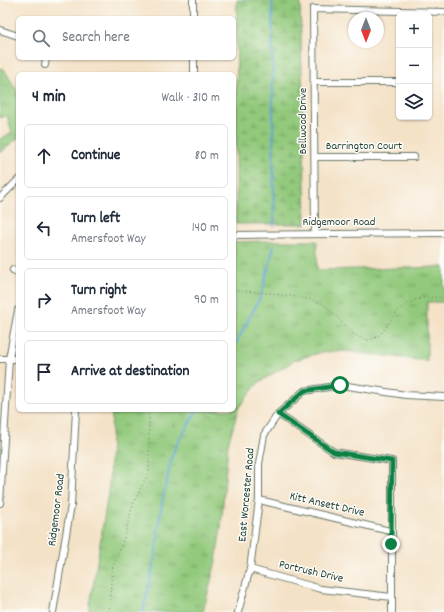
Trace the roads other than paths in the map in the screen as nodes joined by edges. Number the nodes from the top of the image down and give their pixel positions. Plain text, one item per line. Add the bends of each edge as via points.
1 (193, 0) edge
2 (444, 12) edge
3 (193, 16) edge
4 (0, 30) edge
5 (16, 35) edge
6 (46, 60) edge
7 (194, 60) edge
8 (45, 66) dead end
9 (194, 72) edge
10 (314, 82) junction
11 (396, 82) edge
12 (315, 157) junction
13 (414, 157) dead end
14 (16, 182) edge
15 (0, 198) edge
16 (315, 233) junction
17 (444, 233) edge
18 (236, 235) edge
19 (16, 321) edge
20 (16, 358) edge
21 (0, 359) edge
22 (9, 359) junction
23 (444, 397) edge
24 (76, 412) edge
25 (278, 414) junction
26 (259, 500) junction
27 (0, 503) edge
28 (390, 531) junction
29 (250, 569) junction
30 (392, 597) junction
31 (53, 612) edge
32 (238, 612) edge
33 (392, 612) edge

1 - 3 street
2 - 10 street, Bellwood Drive via 313,9
4 - 5 street
6 - 8 street
7 - 9 street
10 - 11 street
10 - 12 street, Bellwood Drive
12 - 13 street, Barrington Court
12 - 16 street, Bellwood Drive
14 - 15 street
16 - 17 street, Ridgemoor Road
16 - 18 street, Ridgemoor Road
19 - 22 street
20 - 22 street
21 - 22 street
22 - 27 street
23 - 25 street, East Worcester Road via 406,395 340,385 304,391
24 - 31 street, Ridgemoor Road via 71,505
25 - 26 street, East Worcester Road via 264,434 259,464
25 - 28 street via 334,452 392,461
26 - 28 street, Kitt Ansett Drive
26 - 29 street, East Worcester Road
28 - 30 street
29 - 30 street, Portrush Drive via 321,589
29 - 32 street, East Worcester Road
30 - 33 street

